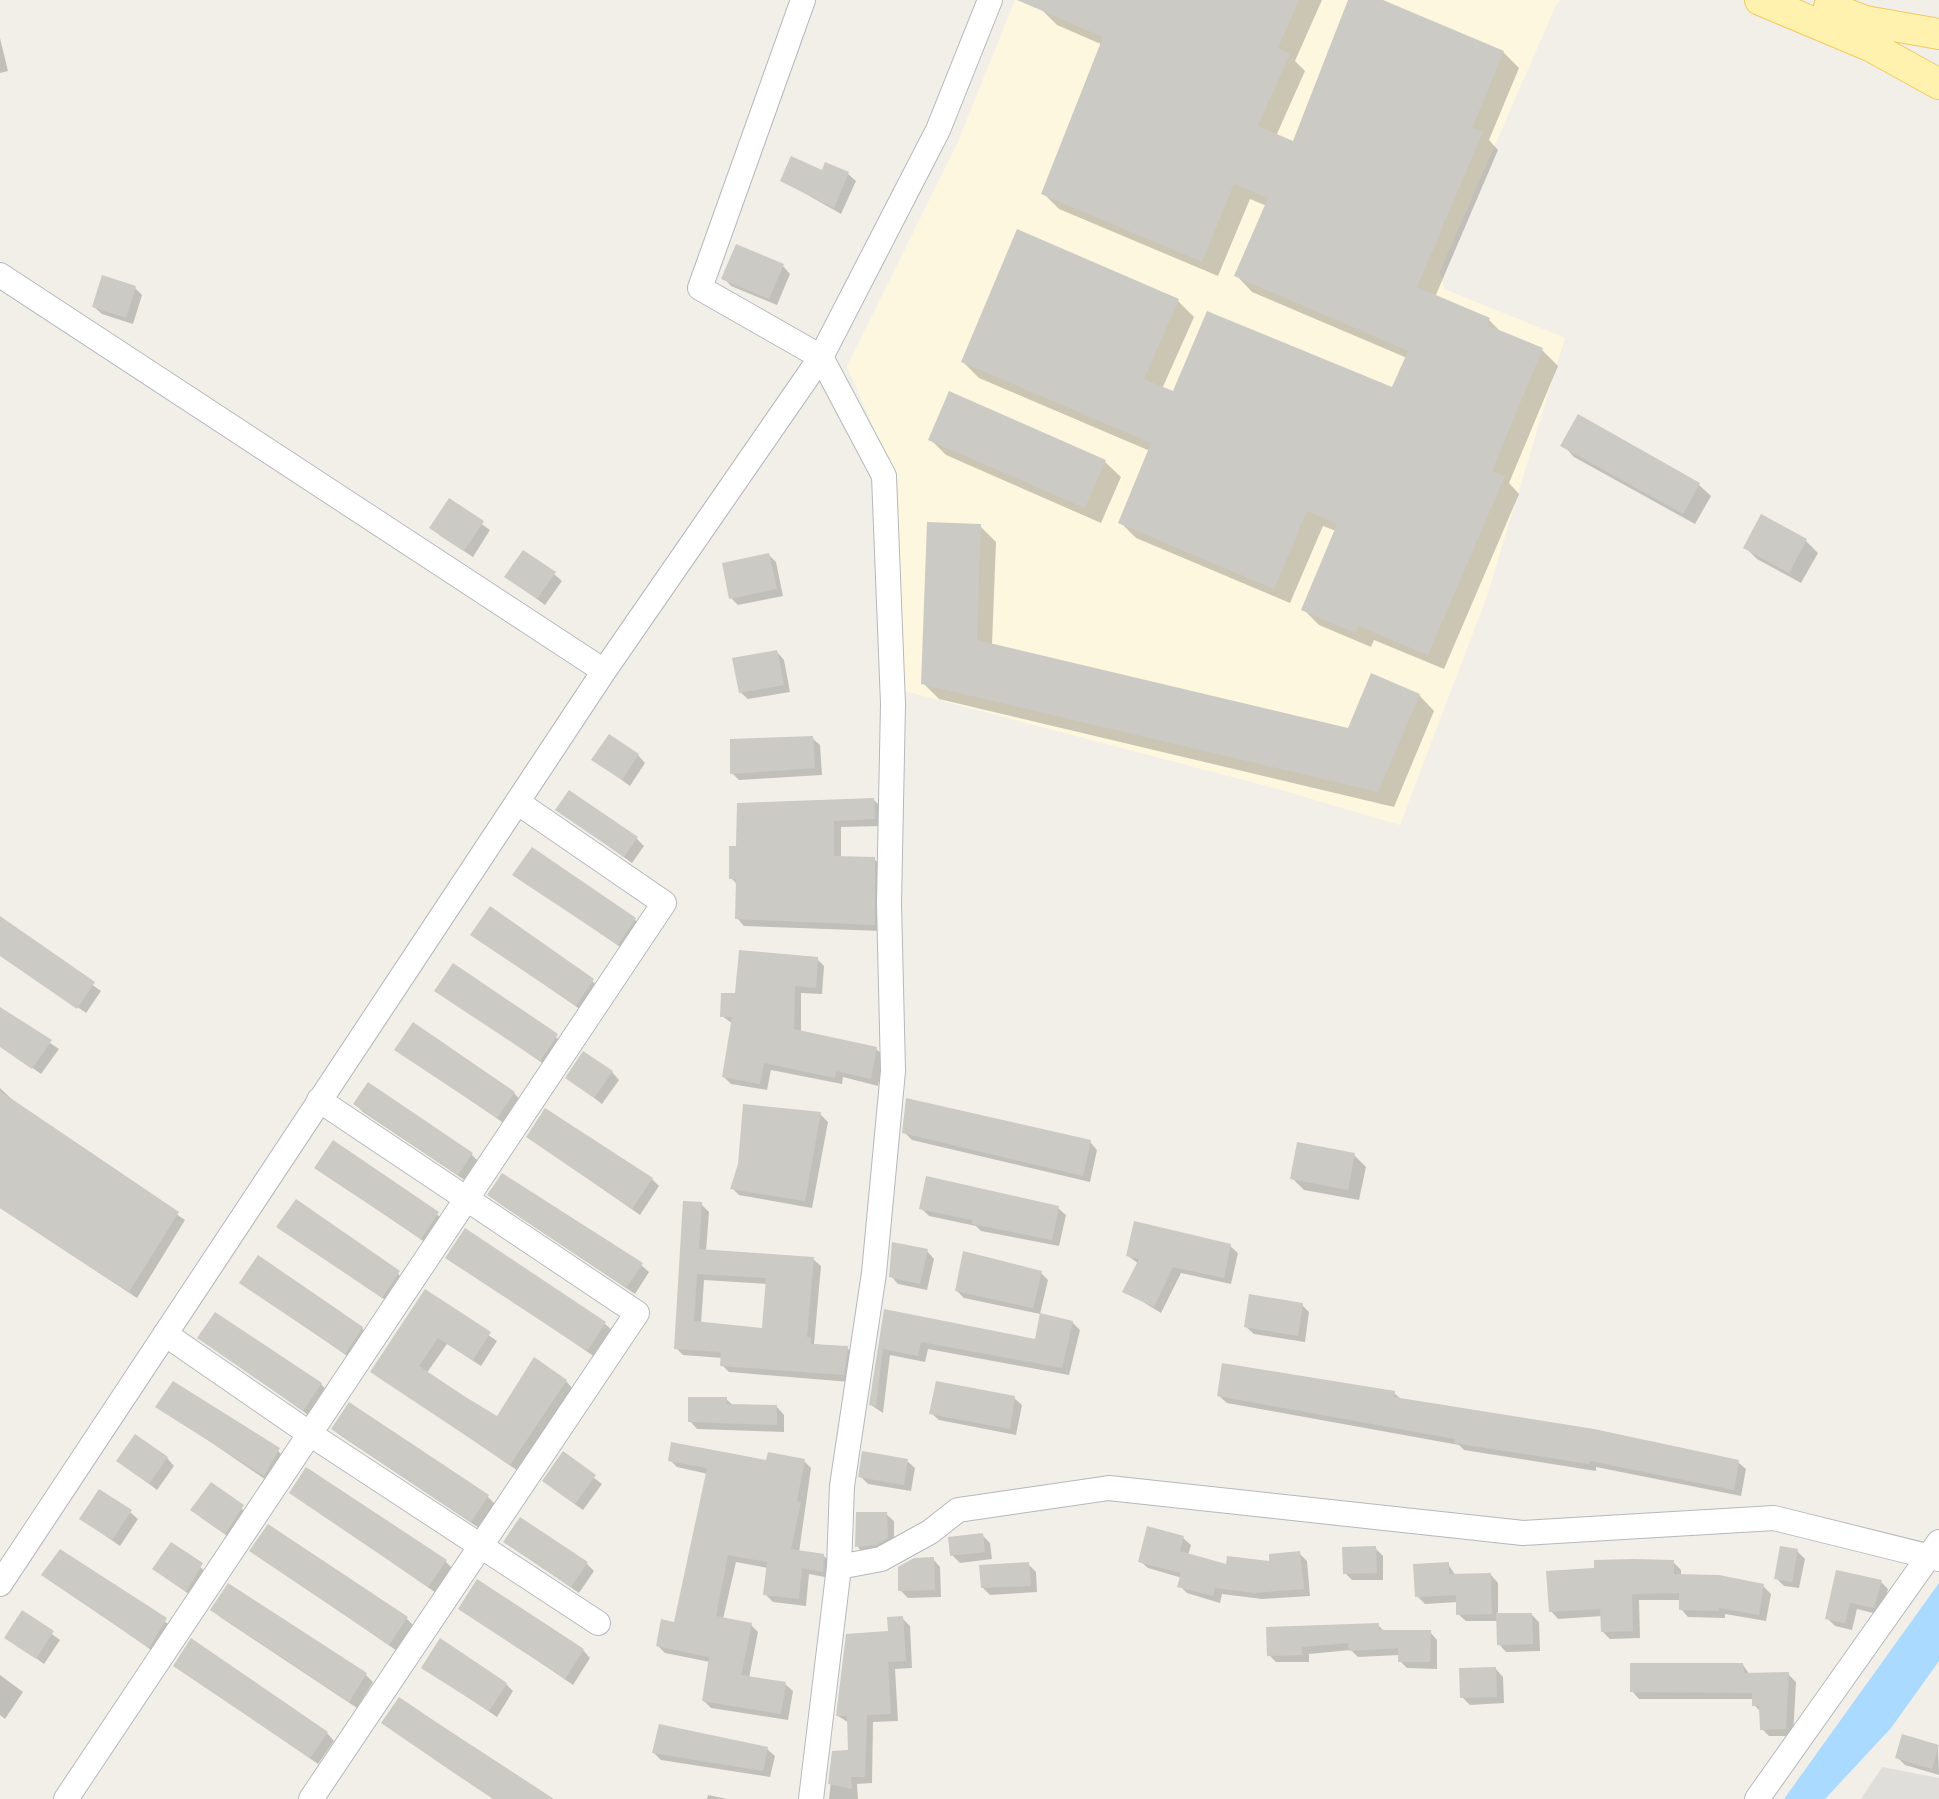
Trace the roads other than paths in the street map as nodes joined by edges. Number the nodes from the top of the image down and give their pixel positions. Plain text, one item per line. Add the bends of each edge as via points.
1 (803, 0) edge
2 (990, 0) edge
3 (1760, 0) edge
4 (1813, 0) edge
5 (1939, 34) edge
6 (1939, 84) edge
7 (0, 275) edge
8 (821, 357) junction
9 (604, 671) junction
10 (517, 802) junction
11 (319, 1100) junction
12 (465, 1200) junction
13 (165, 1334) junction
14 (310, 1434) junction
15 (482, 1547) junction
16 (1936, 1553) edge
17 (839, 1567) junction
18 (0, 1584) edge
19 (598, 1623) dead end
20 (66, 1799) edge
21 (311, 1799) edge
22 (811, 1799) edge
23 (1757, 1799) edge

1 - 8 street via 700,288
2 - 8 street via 938,130
3 - 6 main road via 1872,47
4 - 5 main road via 1865,21
7 - 9 street
8 - 9 street
8 - 17 street via 884,476 893,704 893,1071 874,1273 842,1486
9 - 10 street
10 - 11 street
10 - 12 street via 664,903
11 - 12 street
11 - 13 street
12 - 14 street
12 - 15 street via 637,1313
13 - 14 street
13 - 18 street
14 - 15 street
14 - 20 street
15 - 19 street
15 - 21 street
16 - 17 street via 1774,1518 1523,1533 1109,1488 958,1510 881,1559
16 - 23 street
17 - 22 street

